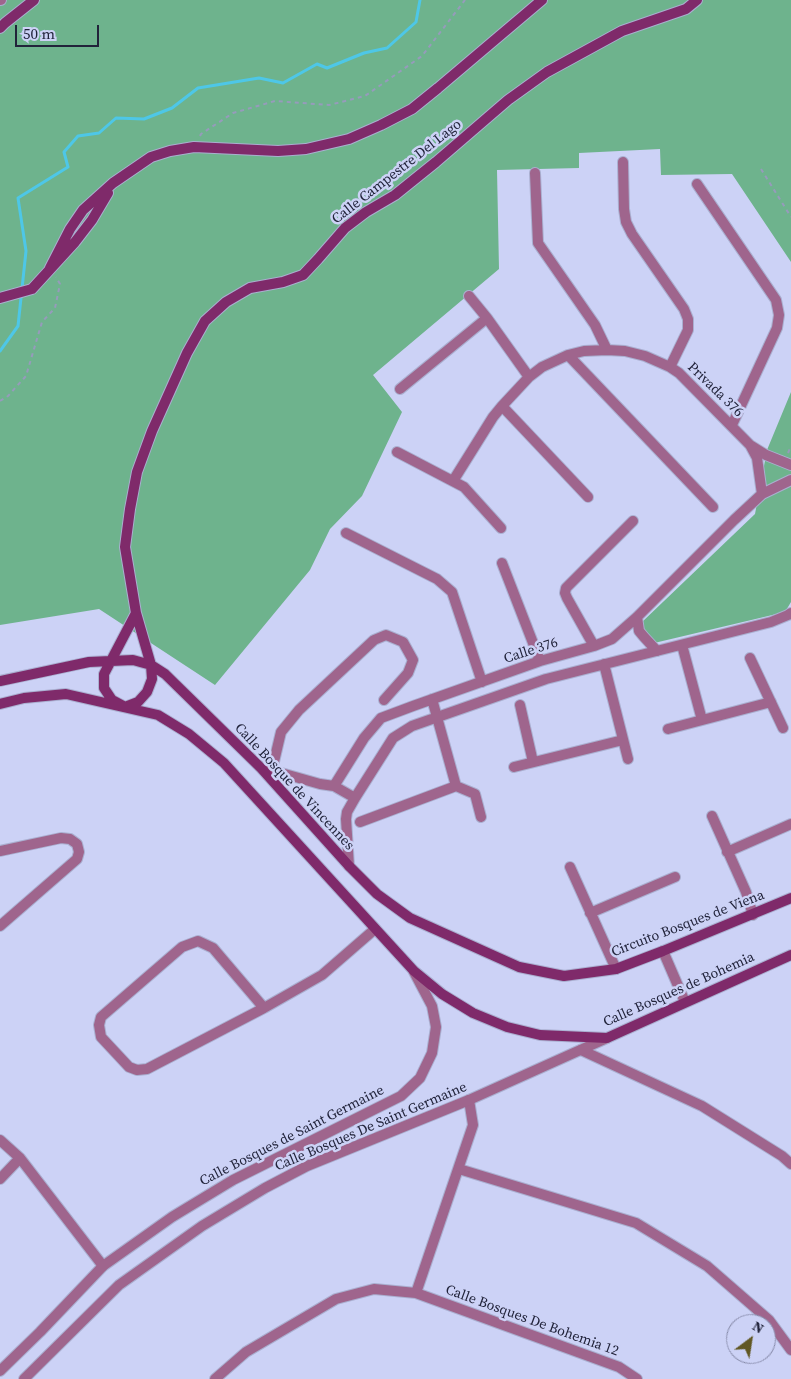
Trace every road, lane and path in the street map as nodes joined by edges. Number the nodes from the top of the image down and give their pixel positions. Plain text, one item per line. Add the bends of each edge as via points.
1 (34, 0) edge
2 (464, 0) edge
3 (542, 0) edge
4 (697, 0) edge
5 (0, 28) edge
6 (194, 147) junction
7 (623, 162) dead end
8 (761, 169) dead end
9 (535, 173) dead end
10 (697, 184) dead end
11 (791, 216) edge
12 (50, 268) junction
13 (469, 296) dead end
14 (2, 298) edge
15 (487, 318) junction
16 (607, 350) junction
17 (568, 356) junction
18 (670, 367) junction
19 (529, 377) junction
20 (400, 389) dead end
21 (0, 401) edge
22 (502, 406) junction
23 (732, 425) junction
24 (750, 445) junction
25 (397, 452) dead end
26 (791, 465) edge
27 (791, 480) edge
28 (453, 481) junction
29 (762, 494) junction
30 (588, 497) dead end
31 (713, 507) dead end
32 (633, 521) dead end
33 (501, 528) dead end
34 (346, 534) dead end
35 (502, 563) dead end
36 (791, 612) edge
37 (136, 613) junction
38 (637, 618) junction
39 (682, 645) junction
40 (594, 646) junction
41 (657, 651) junction
42 (750, 658) dead end
43 (111, 661) junction
44 (540, 661) junction
45 (604, 664) junction
46 (151, 665) junction
47 (0, 681) edge
48 (482, 682) junction
49 (432, 699) junction
50 (384, 700) dead end
51 (771, 702) junction
52 (0, 704) edge
53 (520, 705) dead end
54 (125, 707) junction
55 (437, 717) junction
56 (702, 720) junction
57 (783, 728) dead end
58 (668, 729) dead end
59 (623, 740) junction
60 (628, 759) dead end
61 (533, 762) junction
62 (514, 766) dead end
63 (267, 769) junction
64 (334, 786) junction
65 (456, 786) junction
66 (355, 798) junction
67 (712, 816) dead end
68 (481, 817) dead end
69 (360, 822) dead end
70 (791, 824) edge
71 (0, 851) edge
72 (727, 852) junction
73 (349, 866) junction
74 (570, 867) dead end
75 (675, 877) dead end
76 (791, 898) edge
77 (590, 913) junction
78 (753, 915) junction
79 (0, 926) edge
80 (374, 929) junction
81 (664, 951) junction
82 (791, 955) edge
83 (616, 968) junction
84 (414, 971) junction
85 (564, 976) joint
86 (685, 1002) junction
87 (264, 1008) junction
88 (607, 1038) junction
89 (581, 1050) junction
90 (469, 1100) junction
91 (0, 1140) edge
92 (20, 1158) junction
93 (791, 1164) edge
94 (459, 1169) junction
95 (0, 1179) edge
96 (103, 1266) junction
97 (416, 1293) junction
98 (791, 1350) edge
99 (0, 1371) edge
100 (24, 1379) edge
101 (215, 1379) edge
102 (637, 1379) edge

1 - 5 main road
2 - 6 path via 422,56 365,96 329,104 276,101 234,113 201,134
3 - 6 main road via 412,109 349,139 278,152
4 - 37 main road, Calle Campestre Del Lago via 686,9 622,31 547,72 508,100 395,195 345,228 303,274 283,282 250,288 226,302 205,321 187,353 137,472 125,546
6 - 12 main road via 152,157 113,183 92,220
7 - 18 street via 626,222 684,309 688,320 688,330
8 - 11 path
9 - 16 street via 538,243 595,325
10 - 23 street via 776,300 779,314 777,328
12 - 14 main road via 32,289
12 - 21 path via 60,284 56,308 42,322 26,376
13 - 15 street
15 - 19 street
15 - 20 street
16 - 17 street, Privada 376 via 584,351
16 - 18 street, Privada 376 via 645,356
17 - 19 street, Privada 376 via 542,367
17 - 31 street
18 - 23 street, Privada 376
19 - 22 street, Privada 376
22 - 28 street, Privada 376
22 - 30 street
23 - 24 street, Privada 376
24 - 26 street
24 - 29 street via 757,458
25 - 28 street
27 - 29 street, Calle 376
28 - 33 street via 464,487
29 - 38 street, Calle 376
32 - 40 street via 566,588 567,598
34 - 48 street via 437,580 452,592
35 - 44 street
36 - 39 street via 771,622
37 - 43 main road
37 - 46 main road, Calle Campestre Del Lago
38 - 40 street, Calle 376 via 612,639
38 - 41 street via 639,631
39 - 41 street
39 - 56 street
40 - 44 street, Calle 376
41 - 45 street
42 - 51 street
43 - 46 main road, Calle Bosque de Vincennes via 133,660
43 - 47 main road, Calle Bosque de Vincennes via 89,662
43 - 54 main road via 104,674 104,688 112,700
44 - 48 street, Calle 376
45 - 55 street
45 - 59 street
46 - 54 main road, Calle Campestre Del Lago via 152,679 147,692 138,702
46 - 63 main road, Calle Bosque de Vincennes via 165,674
48 - 49 street, Calle 376
49 - 55 street
49 - 64 street, Calle 376 via 381,718 364,738
50 - 63 street via 408,673 413,660 403,642 386,635 374,640 299,710 281,732
51 - 56 street
51 - 57 street
52 - 54 main road via 66,694
53 - 61 street
54 - 80 main road via 158,715 189,734 224,763
55 - 65 street
55 - 66 street via 412,726 393,738
56 - 58 street
59 - 60 street
59 - 61 street
61 - 62 street
63 - 64 street
63 - 73 main road, Calle Bosque de Vincennes
64 - 66 street
65 - 68 street via 476,794
65 - 69 street
66 - 73 street via 346,815
67 - 72 street
70 - 72 street
71 - 79 street via 61,838 77,844 79,852 77,859
72 - 78 street
73 - 85 main road, Calle Bosque de Vincennes via 377,894 410,918 518,967
74 - 77 street
75 - 77 street
76 - 78 main road, Circuito Bosques de Viena
77 - 83 street
78 - 81 main road, Circuito Bosques de Viena
80 - 84 main road
80 - 87 street via 322,974
81 - 83 main road, Circuito Bosques de Viena
81 - 86 street
82 - 86 main road, Calle Bosques de Bohemia
83 - 85 main road, Circuito Bosques de Viena
84 - 88 main road, Calle Bosques de Bohemia via 473,1014 507,1027 540,1035
84 - 96 street, Calle Bosques de Saint Germaine via 432,1006 436,1027 432,1053 420,1078 401,1096 233,1180 172,1217
86 - 88 main road, Calle Bosques de Bohemia
87 - 87 street via 147,1069 130,1068 101,1037 99,1025 101,1017 182,947 198,941 213,948
88 - 89 street, Calle Bosques De Saint Germaine
89 - 90 street, Calle Bosques De Saint Germaine
89 - 93 street via 702,1106
90 - 94 street via 473,1125
90 - 100 street, Calle Bosques De Saint Germaine via 307,1166 202,1226 119,1285
91 - 92 street
92 - 95 street
92 - 96 street
94 - 97 street
94 - 98 street via 636,1224 707,1266 769,1320
96 - 99 street, Calle Bosques de Saint Germaine
97 - 101 street, Calle Bosques De Bohemia 12 via 374,1289 336,1299 246,1352
97 - 102 street, Calle Bosques De Bohemia 12 via 619,1367

